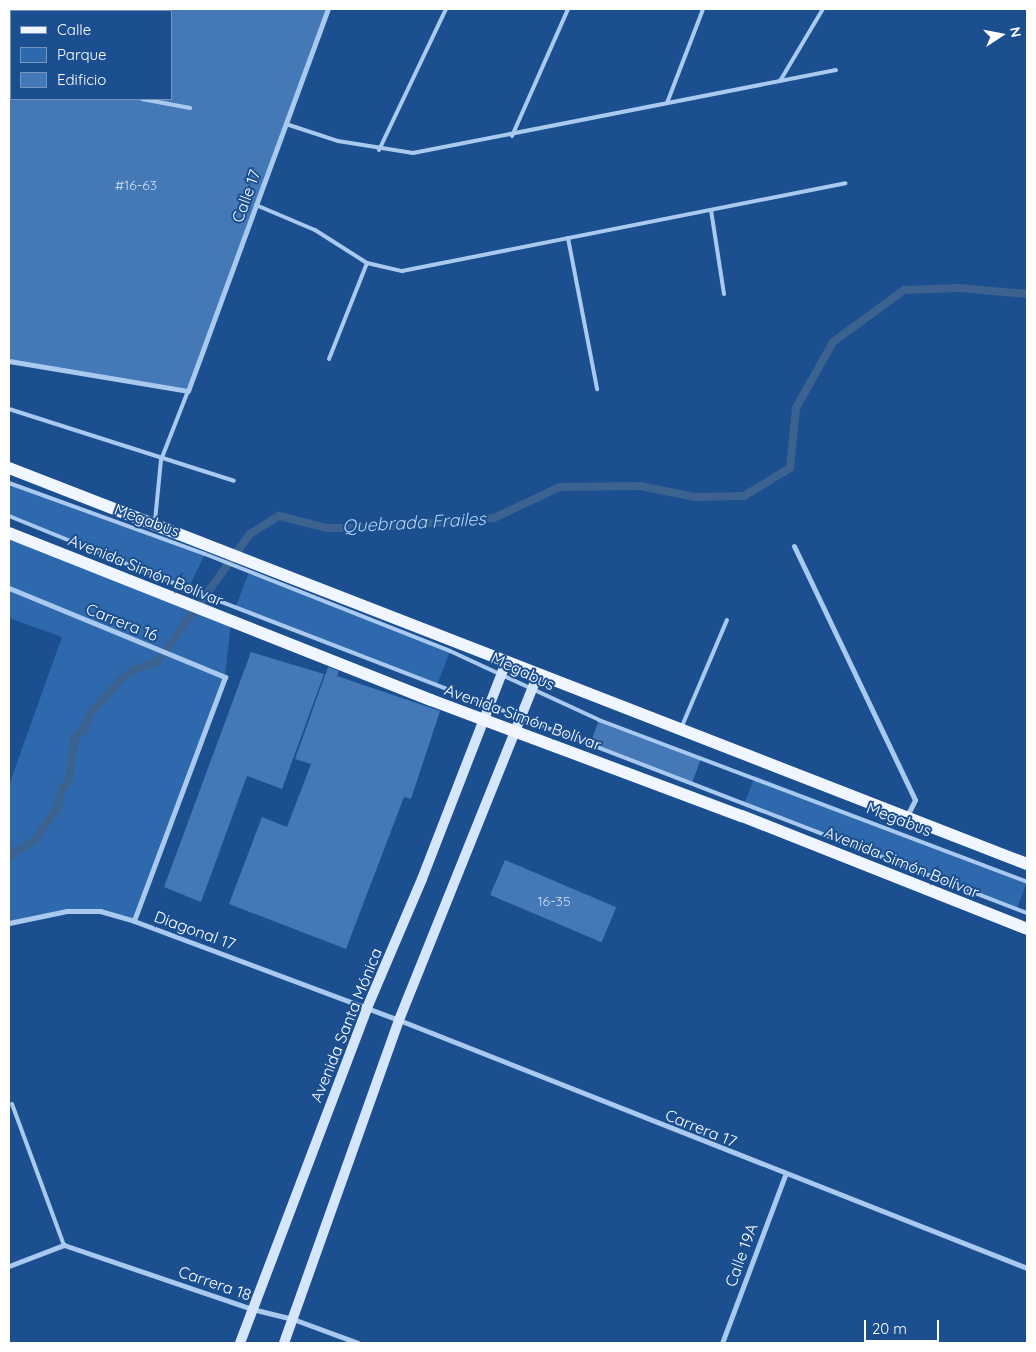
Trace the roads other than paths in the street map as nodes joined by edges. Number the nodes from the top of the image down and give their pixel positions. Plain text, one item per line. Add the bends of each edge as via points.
1 (328, 9) edge
2 (446, 9) edge
3 (568, 9) edge
4 (703, 9) edge
5 (823, 9) edge
6 (836, 70) dead end
7 (780, 81) junction
8 (147, 100) edge
9 (667, 103) junction
10 (190, 108) dead end
11 (286, 124) junction
12 (512, 136) junction
13 (379, 150) junction
14 (845, 183) dead end
15 (256, 205) junction
16 (710, 210) junction
17 (568, 238) junction
18 (367, 263) junction
19 (724, 294) dead end
20 (329, 359) dead end
21 (9, 361) edge
22 (597, 389) dead end
23 (188, 391) junction
24 (9, 410) edge
25 (162, 460) junction
26 (9, 468) edge
27 (234, 481) dead end
28 (9, 483) edge
29 (9, 516) edge
30 (155, 523) junction
31 (9, 533) edge
32 (794, 546) dead end
33 (207, 549) junction
34 (252, 567) junction
35 (9, 588) edge
36 (727, 620) dead end
37 (506, 662) junction
38 (501, 675) junction
39 (538, 675) junction
40 (532, 688) junction
41 (490, 706) junction
42 (520, 717) junction
43 (486, 720) junction
44 (681, 728) junction
45 (514, 731) junction
46 (906, 817) junction
47 (1027, 864) edge
48 (1027, 882) edge
49 (1027, 913) edge
50 (134, 921) junction
51 (9, 924) edge
52 (1027, 929) edge
53 (367, 1008) junction
54 (399, 1020) junction
55 (12, 1104) dead end
56 (784, 1175) junction
57 (64, 1245) junction
58 (9, 1266) edge
59 (1027, 1268) edge
60 (252, 1309) junction
61 (293, 1318) junction
62 (240, 1343) edge
63 (284, 1343) edge
64 (358, 1343) edge
65 (722, 1343) edge

1 - 11 street, Calle 17
2 - 13 lane
3 - 12 lane
4 - 9 lane
5 - 7 lane
6 - 7 lane
7 - 9 lane
8 - 10 lane
9 - 12 lane
11 - 13 lane
11 - 15 street, Calle 17
12 - 13 lane via 413,153
14 - 16 lane
15 - 18 lane via 315,230
15 - 23 street, Calle 17
16 - 17 lane
16 - 19 lane
17 - 18 lane via 402,271
17 - 22 lane
18 - 20 lane
21 - 23 street
23 - 25 lane
24 - 25 lane
25 - 27 lane
25 - 30 lane
26 - 30 main road
28 - 33 lane, Megabus
29 - 41 lane
30 - 33 main road
31 - 43 main road, Avenida Simón Bolívar
32 - 46 street via 915,800
33 - 34 main road
34 - 37 main road
34 - 38 lane, Megabus
35 - 50 street, Carrera 16 via 225,677
36 - 44 lane
37 - 38 street, Avenida Santa Mónica
37 - 39 main road
38 - 40 lane, Megabus
38 - 41 street, Avenida Santa Mónica
39 - 40 street
39 - 44 main road
40 - 42 street
40 - 48 lane, Megabus via 599,720
41 - 42 lane
41 - 43 street, Avenida Santa Mónica
42 - 45 street
42 - 49 lane
43 - 45 main road, Avenida Simón Bolívar
43 - 53 street, Avenida Santa Mónica
44 - 46 main road
45 - 52 main road, Avenida Simón Bolívar
45 - 54 street
46 - 47 main road
50 - 51 street, Diagonal 17 via 100,911 67,911
50 - 53 street, Diagonal 17
53 - 54 street, Carrera 17
53 - 60 street, Avenida Santa Mónica
54 - 56 street, Carrera 17
54 - 61 street
55 - 57 lane
56 - 59 street, Carrera 17
56 - 65 street, Calle 19A
57 - 58 street
57 - 60 street, Carrera 18
60 - 61 street, Carrera 18
60 - 62 street, Avenida Santa Mónica
61 - 63 street
61 - 64 street, Carrera 18

